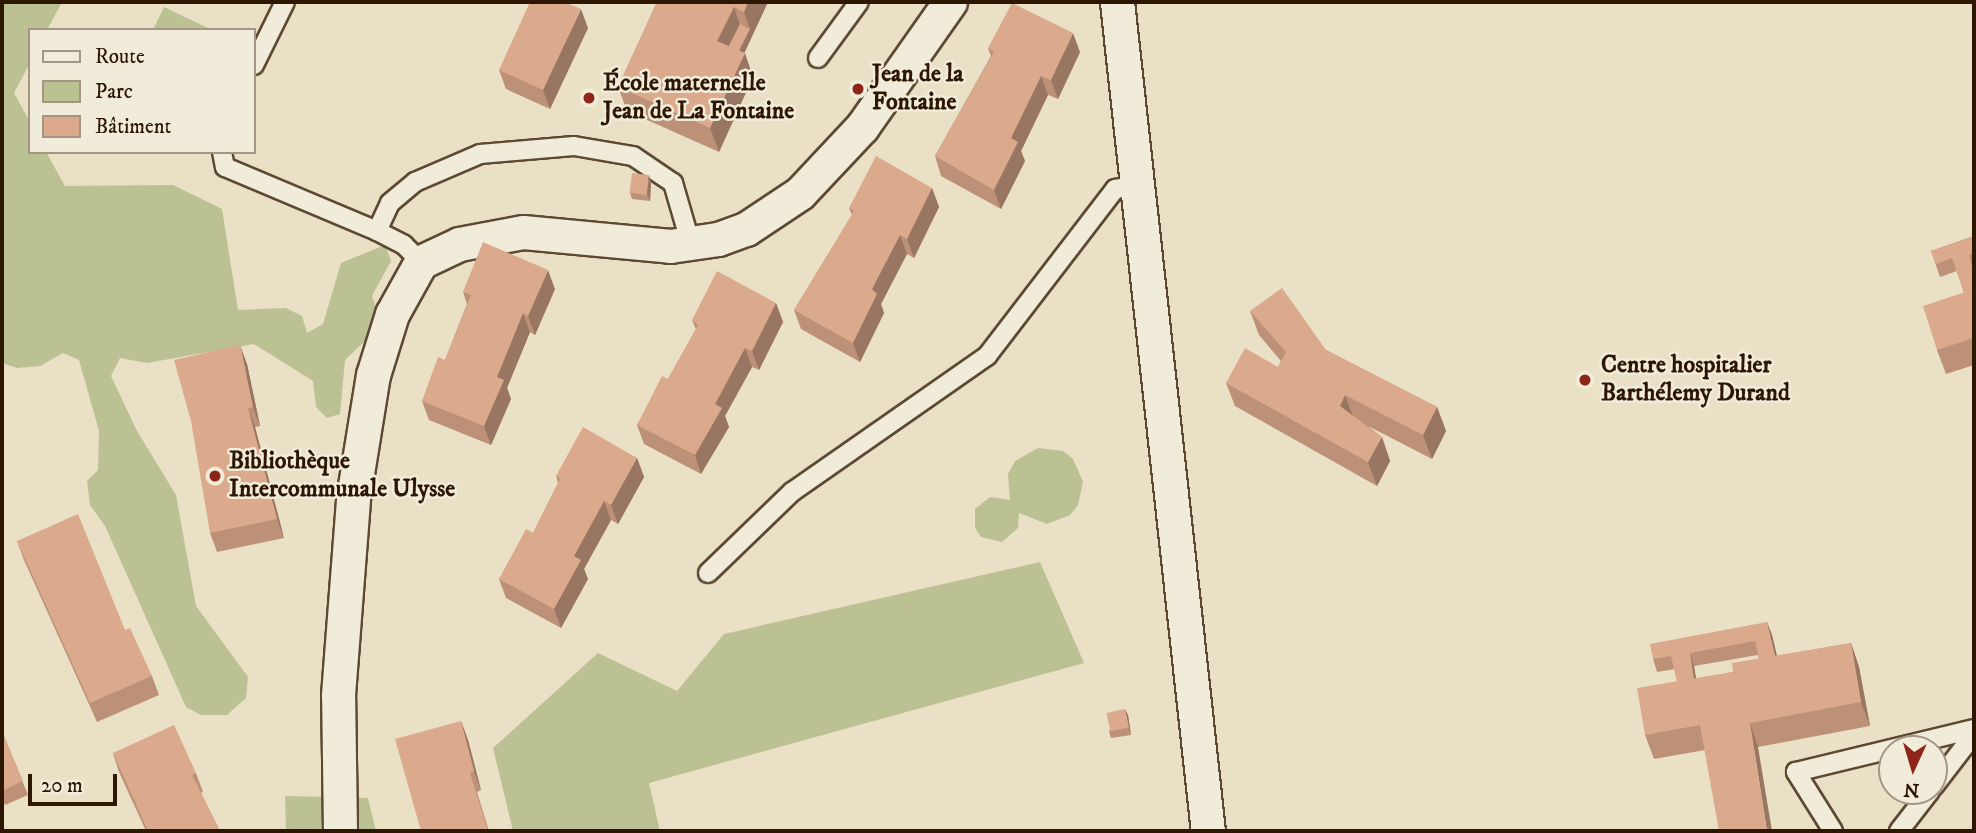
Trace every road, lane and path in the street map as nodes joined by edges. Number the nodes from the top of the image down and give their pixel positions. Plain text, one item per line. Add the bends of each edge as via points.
1 (285, 2) edge
2 (859, 2) edge
3 (950, 2) edge
4 (1117, 2) edge
5 (818, 58) dead end
6 (256, 61) edge
7 (222, 154) edge
8 (1135, 186) junction
9 (377, 231) junction
10 (691, 244) junction
11 (421, 262) junction
12 (708, 573) dead end
13 (1974, 731) edge
14 (1948, 767) edge
15 (1919, 805) edge
16 (340, 831) edge
17 (1208, 831) edge
18 (1833, 831) edge
19 (1899, 831) edge

1 - 6 lane
2 - 5 lane
3 - 10 street via 862,127 800,193 746,229
4 - 8 street
7 - 9 lane via 225,167
8 - 12 lane via 1115,189 987,356 792,492
8 - 17 street
9 - 10 lane via 390,203 415,182 480,154 574,146 632,156 673,183
9 - 11 lane
10 - 11 street via 523,232 459,244
11 - 16 street via 392,314 373,375 354,498 338,695
13 - 14 lane
13 - 18 lane via 1796,772
15 - 19 lane

